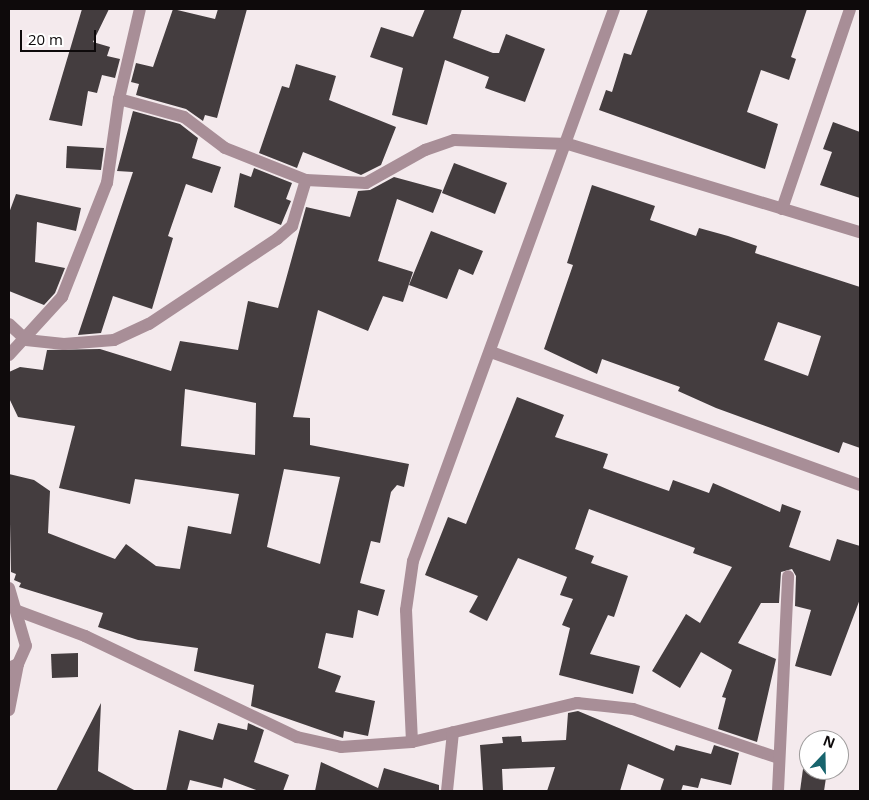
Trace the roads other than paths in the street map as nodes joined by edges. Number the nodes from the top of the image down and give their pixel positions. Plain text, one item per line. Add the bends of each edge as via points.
1 (140, 9) edge
2 (614, 9) edge
3 (850, 9) edge
4 (119, 99) junction
5 (568, 144) junction
6 (306, 180) junction
7 (782, 209) junction
8 (860, 232) edge
9 (9, 324) edge
10 (26, 340) junction
11 (491, 352) junction
12 (9, 355) edge
13 (860, 485) edge
14 (788, 576) dead end
15 (9, 588) edge
16 (18, 611) junction
17 (13, 666) edge
18 (9, 710) edge
19 (453, 732) junction
20 (412, 742) junction
21 (779, 758) junction
22 (447, 791) edge
23 (778, 791) edge

1 - 4 street
2 - 5 street
3 - 7 street
4 - 6 street via 184,117 225,148
4 - 10 street via 103,192 62,297
5 - 6 street via 454,140 425,150 366,183
5 - 7 street
5 - 11 street
6 - 10 street via 292,226 149,324 114,340 64,344
7 - 8 street
9 - 10 street
10 - 12 street
11 - 13 street
11 - 20 street via 414,561 406,610
14 - 21 street
15 - 16 street
16 - 17 street via 26,646
16 - 20 street via 86,636 296,737 341,747
17 - 18 street
19 - 20 street
19 - 21 street via 577,703 633,709
19 - 22 street
21 - 23 street

